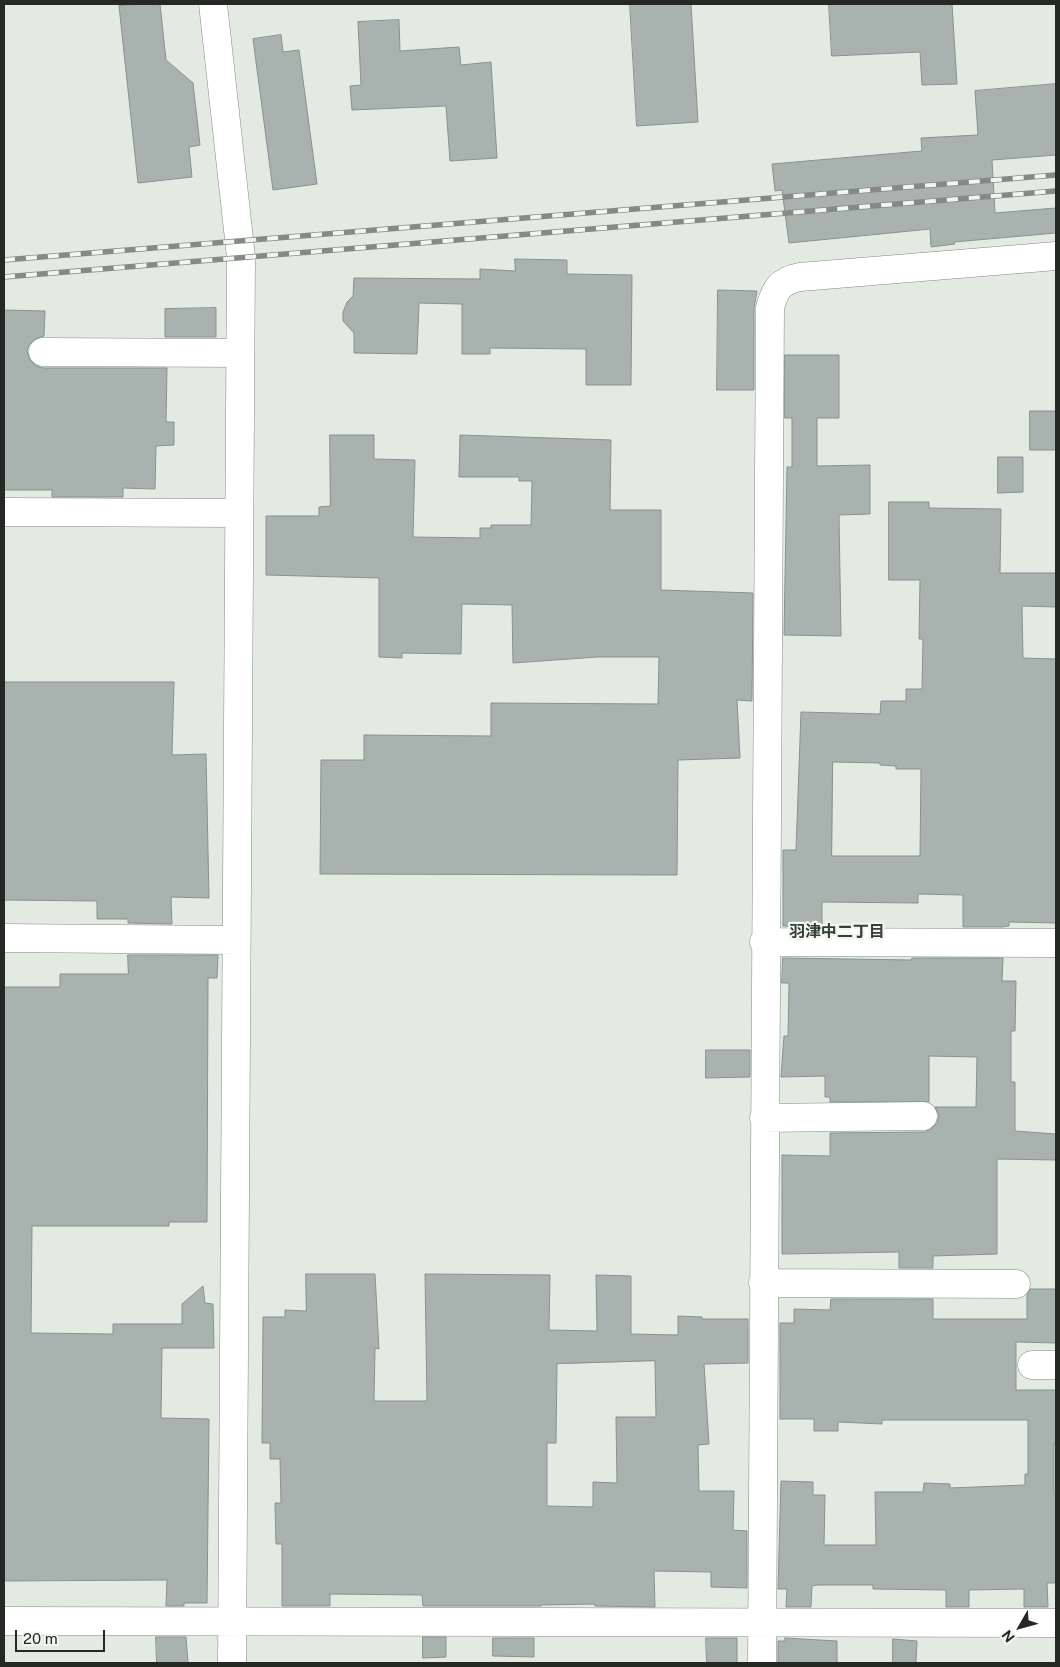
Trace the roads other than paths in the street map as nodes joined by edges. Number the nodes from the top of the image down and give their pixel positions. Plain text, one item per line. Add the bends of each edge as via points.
1 (213, 4) edge
2 (1056, 256) edge
3 (43, 352) dead end
4 (240, 353) junction
5 (4, 512) edge
6 (239, 513) junction
7 (4, 938) edge
8 (236, 940) junction
9 (764, 942) junction
10 (1056, 943) edge
11 (923, 1116) dead end
12 (764, 1118) junction
13 (763, 1283) junction
14 (1016, 1284) dead end
15 (4, 1621) edge
16 (762, 1621) junction
17 (233, 1622) junction
18 (1056, 1623) edge
19 (232, 1663) edge
20 (762, 1663) edge

1 - 4 street via 241,257
2 - 9 street via 800,277 780,284 774,293 770,308
3 - 4 street
4 - 6 street
5 - 6 street
6 - 8 street
7 - 8 street
8 - 17 street
9 - 10 street
9 - 12 street
11 - 12 street
12 - 13 street
13 - 14 street
13 - 16 street
15 - 17 street
16 - 17 street
16 - 18 street
16 - 20 street
17 - 19 street

